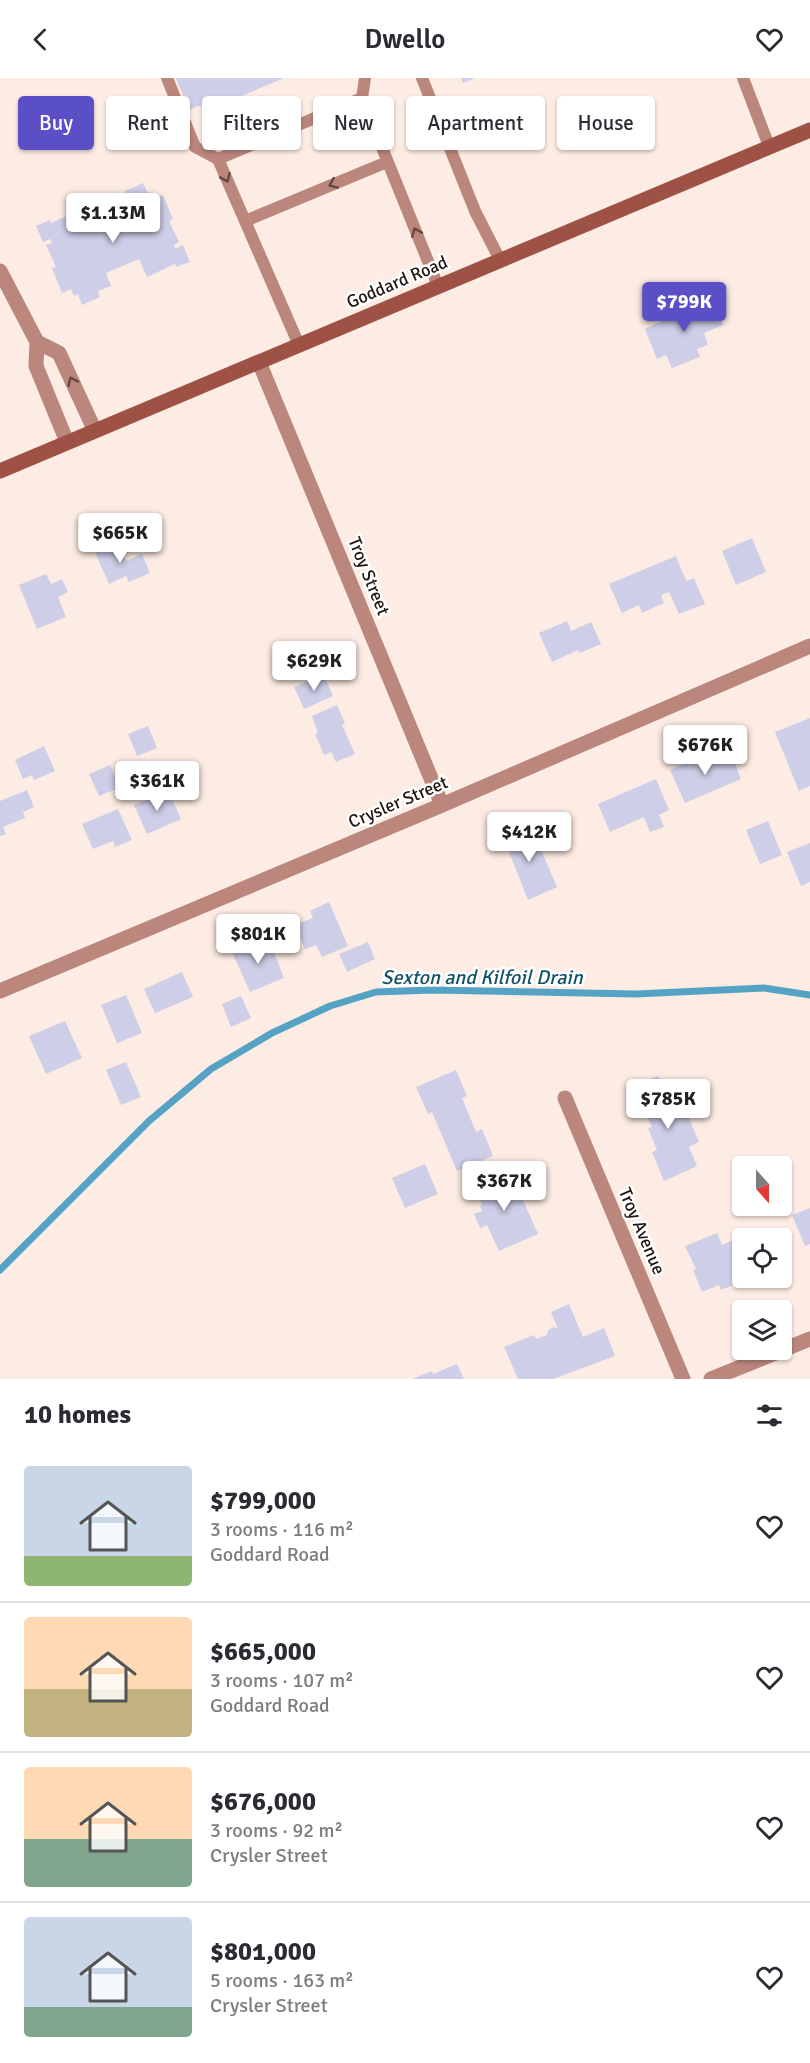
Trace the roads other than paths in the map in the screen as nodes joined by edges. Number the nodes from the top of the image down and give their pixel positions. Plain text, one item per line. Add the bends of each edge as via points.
1 (167, 78) edge
2 (365, 78) edge
3 (422, 78) edge
4 (743, 78) edge
5 (362, 96) edge
6 (313, 119) edge
7 (810, 130) edge
8 (769, 146) junction
9 (382, 150) edge
10 (218, 159) junction
11 (387, 162) junction
12 (245, 221) junction
13 (500, 260) junction
14 (0, 271) edge
15 (438, 286) junction
16 (37, 342) junction
17 (299, 345) junction
18 (259, 362) junction
19 (95, 431) junction
20 (68, 442) junction
21 (0, 471) edge
22 (810, 646) edge
23 (442, 805) junction
24 (0, 991) edge
25 (565, 1098) dead end
26 (810, 1339) edge
27 (683, 1379) edge
28 (711, 1379) edge

1 - 10 lane via 195,147
2 - 5 lane
3 - 13 lane via 475,211
4 - 8 lane
6 - 10 lane
7 - 8 main road, Goddard Road
8 - 13 main road, Goddard Road
9 - 11 lane
10 -> 12 lane
11 -> 12 lane
15 -> 11 lane
12 - 17 lane
13 - 15 main road, Goddard Road
14 - 16 street
15 - 17 main road, Goddard Road
19 -> 16 street via 59,353
16 - 20 street via 36,366
17 - 18 main road, Goddard Road
18 - 19 main road, Goddard Road
18 - 23 street, Troy Street
19 - 20 main road, Goddard Road
20 - 21 main road, Goddard Road
22 - 23 street, Crysler Street
23 - 24 street, Crysler Street
25 - 27 street, Troy Avenue
26 - 28 street

